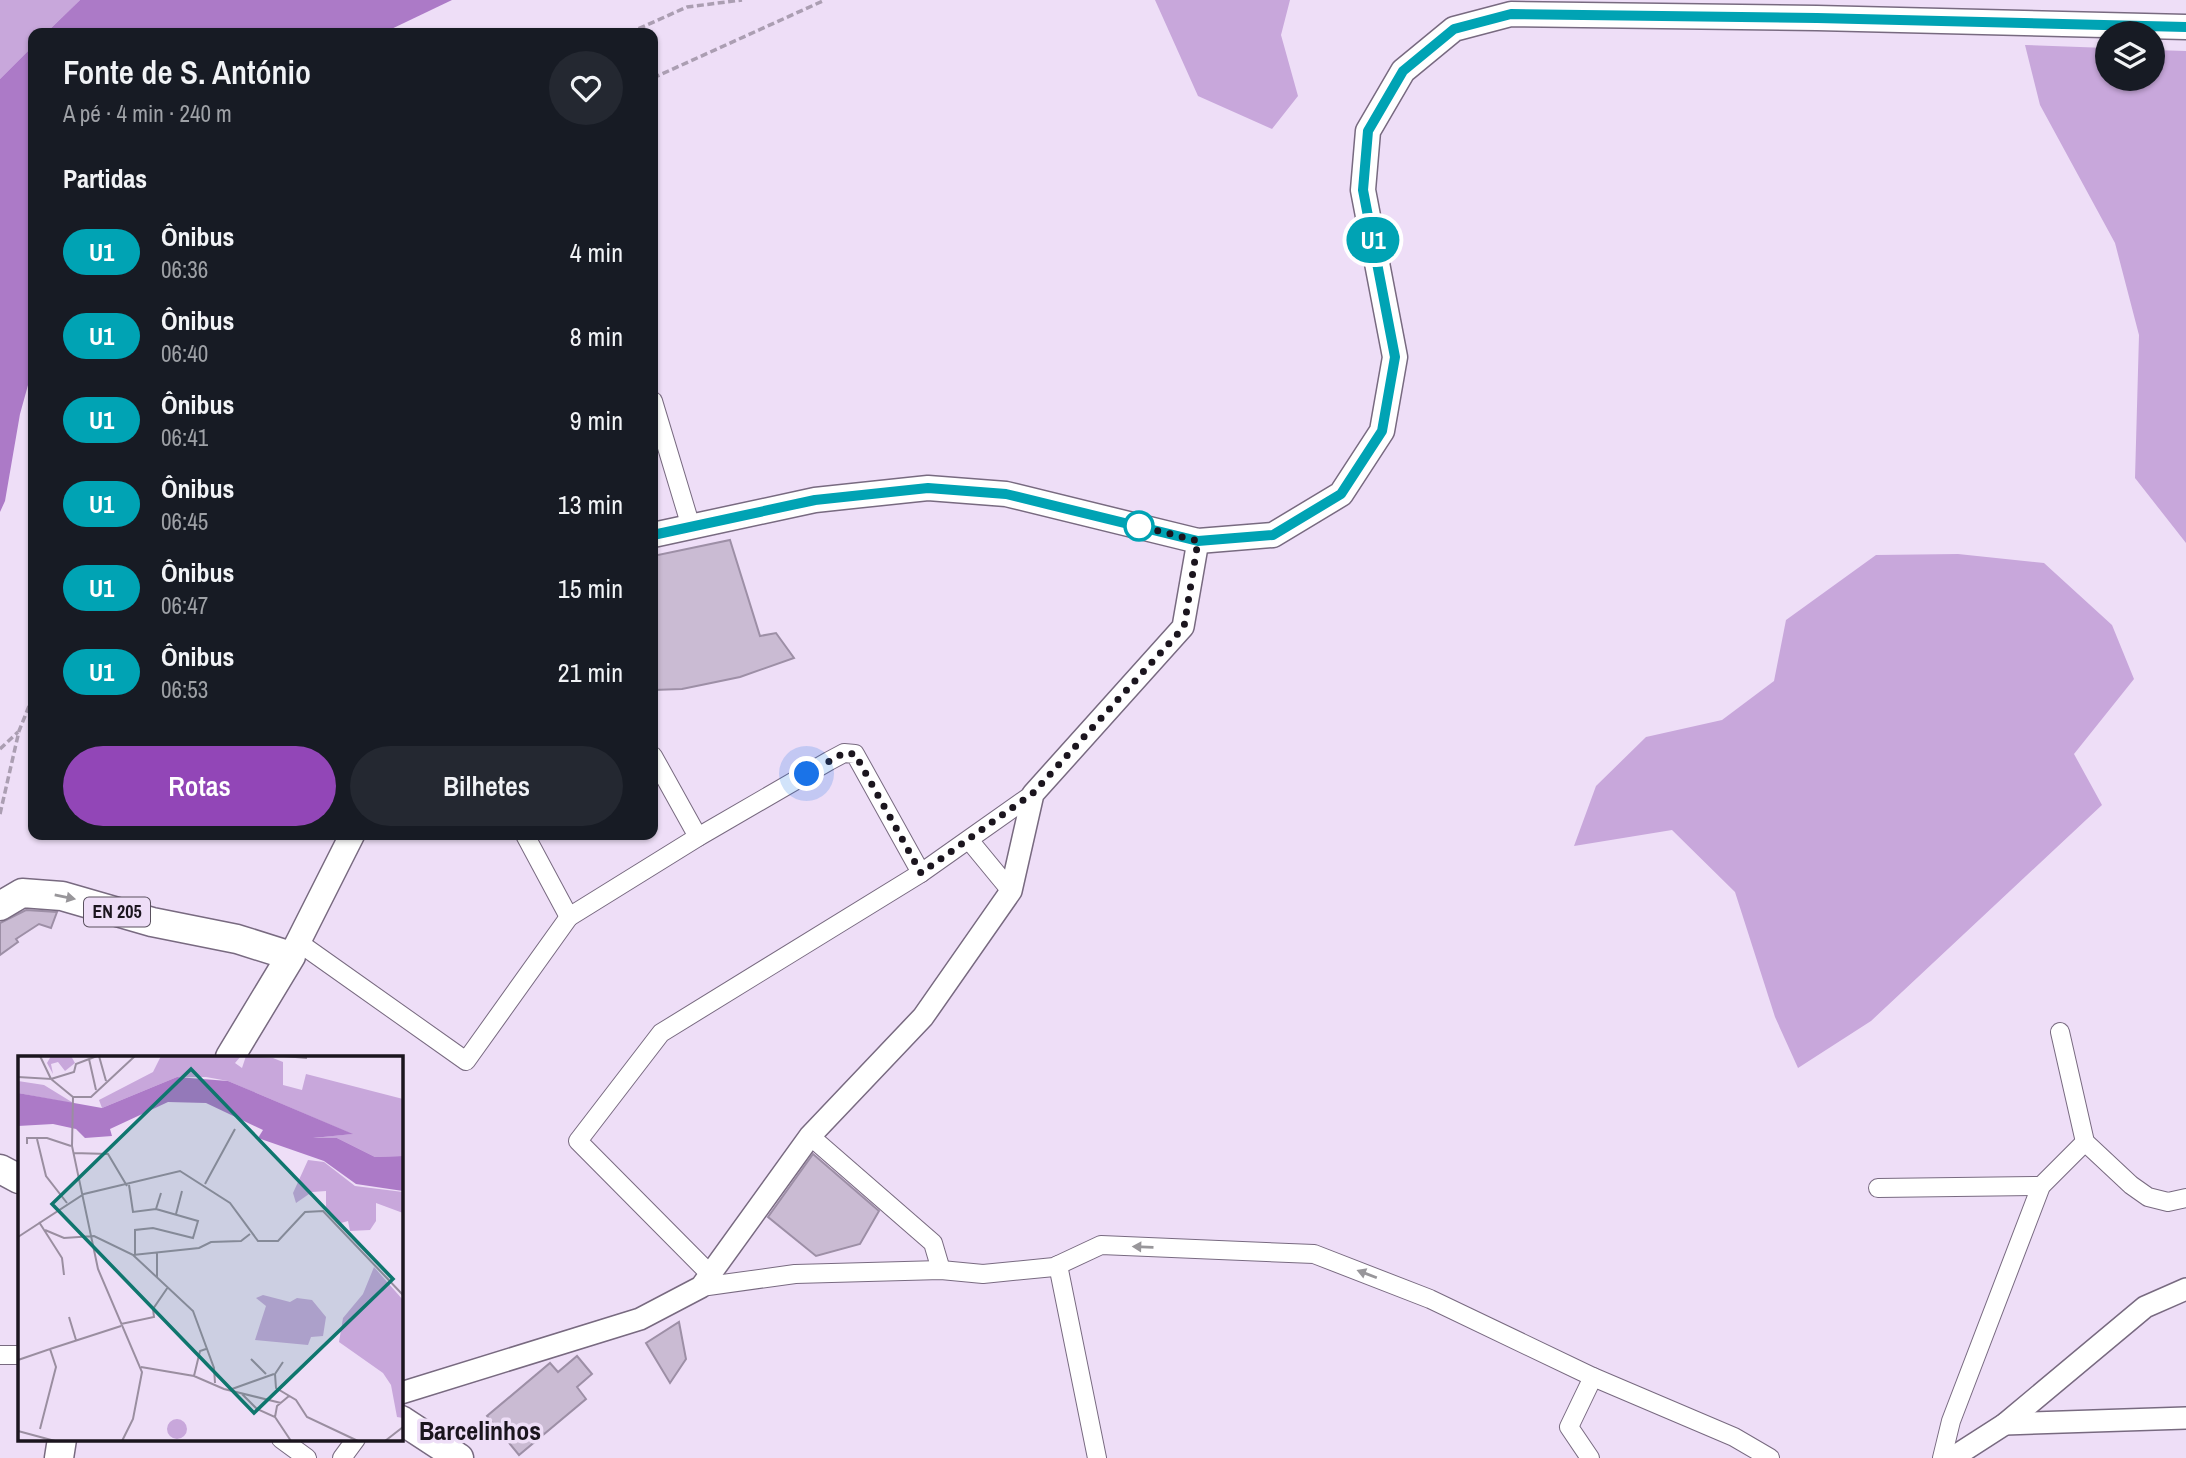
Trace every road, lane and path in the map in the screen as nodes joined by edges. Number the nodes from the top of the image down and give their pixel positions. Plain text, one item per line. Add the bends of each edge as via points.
1 (740, 0) edge
2 (825, 0) edge
3 (2186, 27) edge
4 (640, 28) edge
5 (658, 76) edge
6 (658, 418) edge
7 (691, 527) junction
8 (658, 534) edge
9 (1198, 541) junction
10 (28, 708) edge
11 (19, 731) junction
12 (0, 749) edge
13 (658, 765) edge
14 (1033, 793) junction
15 (0, 814) edge
16 (698, 837) junction
17 (349, 840) edge
18 (528, 840) edge
19 (969, 841) junction
20 (921, 873) junction
21 (1011, 891) junction
22 (0, 906) edge
23 (569, 917) junction
24 (294, 949) junction
25 (2060, 1032) dead end
26 (231, 1056) edge
27 (810, 1136) junction
28 (2085, 1142) junction
29 (0, 1169) edge
30 (18, 1179) edge
31 (2041, 1186) junction
32 (1878, 1188) dead end
33 (2186, 1198) edge
34 (1058, 1265) junction
35 (941, 1270) junction
36 (706, 1281) junction
37 (2186, 1289) edge
38 (0, 1355) edge
39 (18, 1355) edge
40 (1592, 1377) junction
41 (402, 1393) edge
42 (2186, 1418) edge
43 (402, 1421) edge
44 (2005, 1424) junction
45 (62, 1440) edge
46 (282, 1440) edge
47 (355, 1440) edge
48 (59, 1458) edge
49 (307, 1458) edge
50 (342, 1458) edge
51 (459, 1458) edge
52 (1097, 1458) edge
53 (1590, 1458) edge
54 (1770, 1458) edge
55 (1942, 1458) edge
56 (1952, 1458) edge

1 - 4 path via 687,7
2 - 5 path
3 - 9 main road via 1511,14 1454,29 1403,71 1368,131 1363,190 1395,357 1382,431 1341,494 1273,535
6 - 7 street
7 - 8 main road
7 - 9 main road via 815,500 928,488 1006,494
9 - 14 street via 1184,627
10 - 11 path
11 - 12 path
11 - 15 path
13 - 16 street
14 - 19 street
14 - 21 street
16 - 20 street via 844,753 855,754
16 - 23 street
17 - 24 main road
18 - 23 street
19 - 20 street
19 - 21 street
20 - 36 street via 661,1033 578,1141
21 - 27 street via 923,1017
22 -> 24 main road, EN 205 via 22,894 62,895 152,922
23 - 24 street via 466,1061
24 - 26 main road
25 - 28 street
27 - 35 street via 933,1243
27 - 36 street
28 - 31 street
28 - 33 street via 2148,1197 2168,1202
29 - 30 main road
31 - 32 street
31 - 55 street via 1951,1420
34 - 35 street via 983,1274
40 -> 34 street via 1430,1299 1314,1254 1101,1245
34 - 52 street
35 - 36 street
36 - 41 street via 640,1319
37 - 44 street via 2144,1307
38 - 39 street
40 - 53 street via 1569,1427
40 - 54 street via 1734,1437
42 - 44 street
43 - 51 main road
44 - 56 street
45 - 48 main road
46 - 49 street
47 - 50 street

